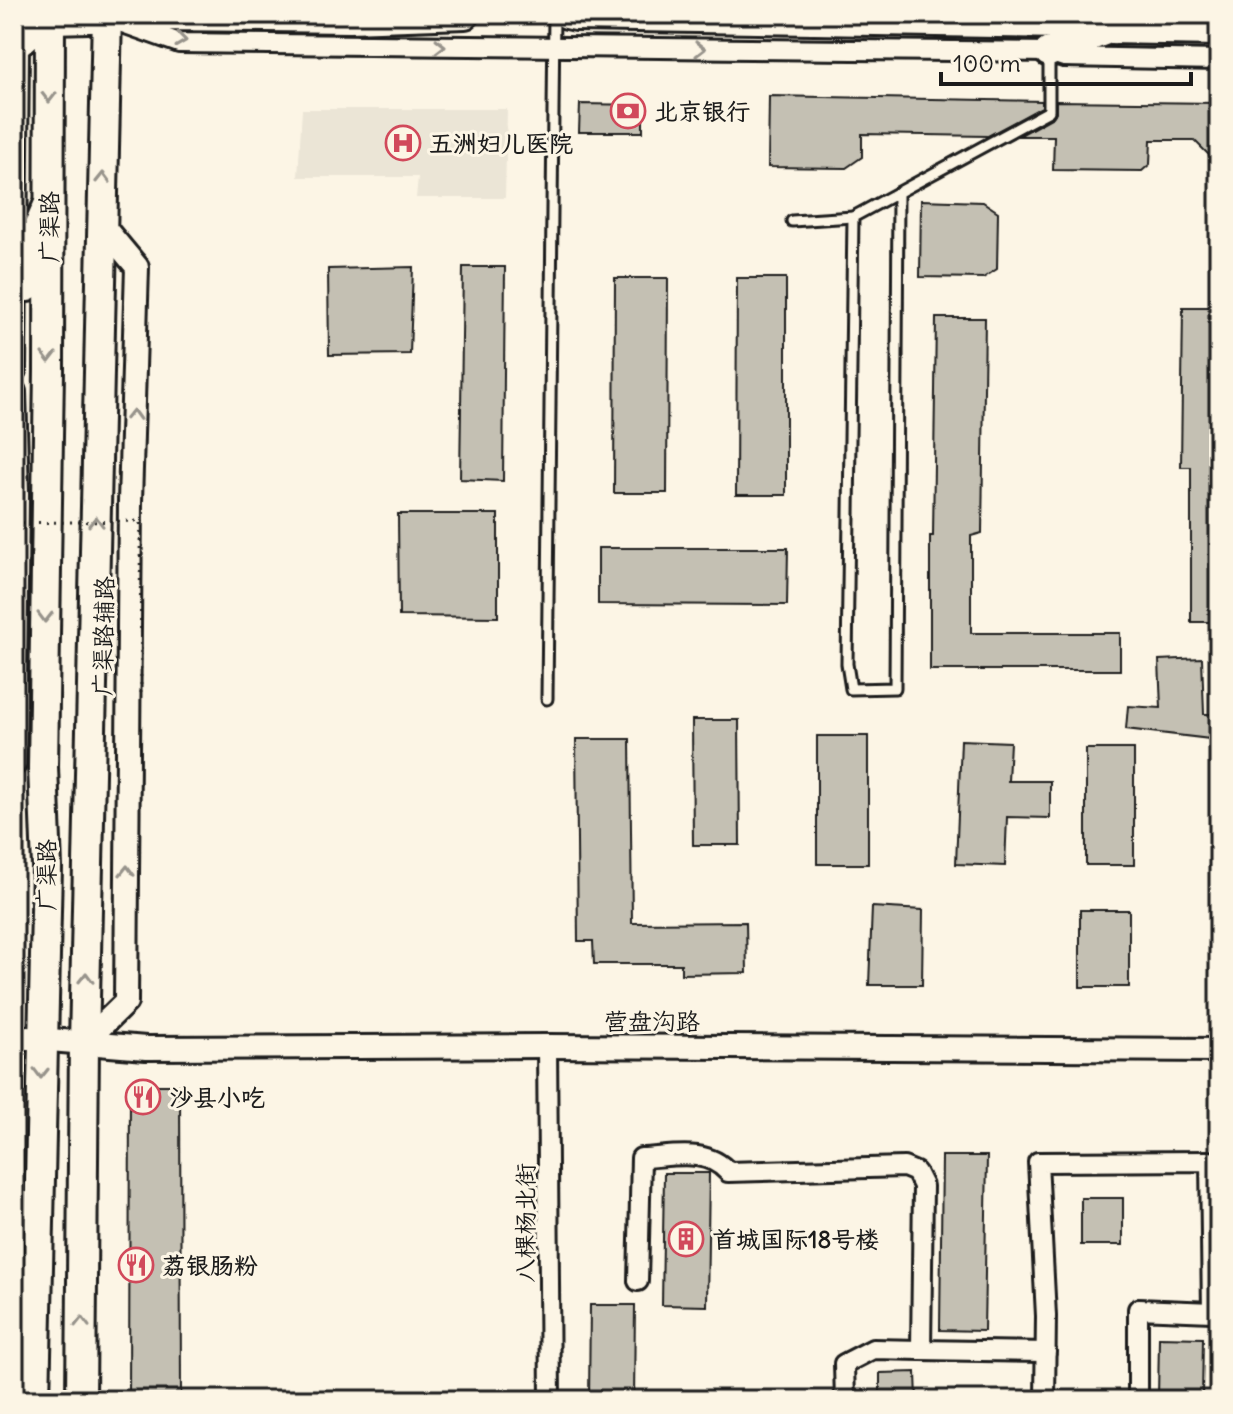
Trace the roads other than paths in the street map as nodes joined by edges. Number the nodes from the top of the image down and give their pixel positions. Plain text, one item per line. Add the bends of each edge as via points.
1 (465, 14) edge
2 (554, 14) edge
3 (567, 14) edge
4 (106, 16) edge
5 (50, 17) edge
6 (14, 20) edge
7 (1107, 29) junction
8 (1219, 31) edge
9 (554, 48) junction
10 (1049, 52) junction
11 (1219, 60) edge
12 (49, 195) junction
13 (898, 195) junction
14 (853, 217) junction
15 (792, 221) dead end
16 (102, 225) junction
17 (15, 328) edge
18 (14, 370) edge
19 (14, 392) edge
20 (547, 699) dead end
21 (14, 764) edge
22 (28, 1038) edge
23 (84, 1043) junction
24 (547, 1046) junction
25 (1219, 1050) edge
26 (638, 1281) dead end
27 (921, 1350) junction
28 (1046, 1352) junction
29 (35, 1400) edge
30 (81, 1400) edge
31 (550, 1400) edge
32 (845, 1400) edge
33 (1045, 1400) edge
34 (1138, 1400) edge

1 - 4 main road
2 - 9 lane
3 - 7 main road
4 - 5 main road
4 -> 9 street via 179,43
16 -> 4 main road, 广渠路
5 - 6 main road
5 -> 12 main road, 广渠路
5 - 17 street via 17,48
7 - 8 main road
7 - 10 main road
9 -> 10 street
9 - 20 lane
10 - 11 street via 1064,57
10 - 13 lane via 1049,111
12 - 17 street via 32,235 30,281
12 -> 22 main road, 广渠路 via 43,767 47,867
13 - 14 lane
13 - 14 lane via 895,688 851,689 847,664
14 - 15 lane
23 -> 16 main road, 广渠路
23 -> 16 street, 广渠路辅路 via 126,1002 137,267
17 - 18 street
19 - 21 street
22 - 23 street, 营盘沟路
22 -> 29 main road, 广渠路
23 - 24 street, 营盘沟路 via 146,1048
30 -> 23 main road, 广渠路
24 - 25 street, 营盘沟路
24 - 31 street, 八棵杨北街
26 - 27 street via 641,1158 705,1156 728,1172 904,1167 916,1172 923,1186
27 - 28 street
27 - 32 street via 873,1349 844,1364
28 - 33 street
28 - 34 street via 1038,1162 1210,1161 1212,1312 1138,1309

